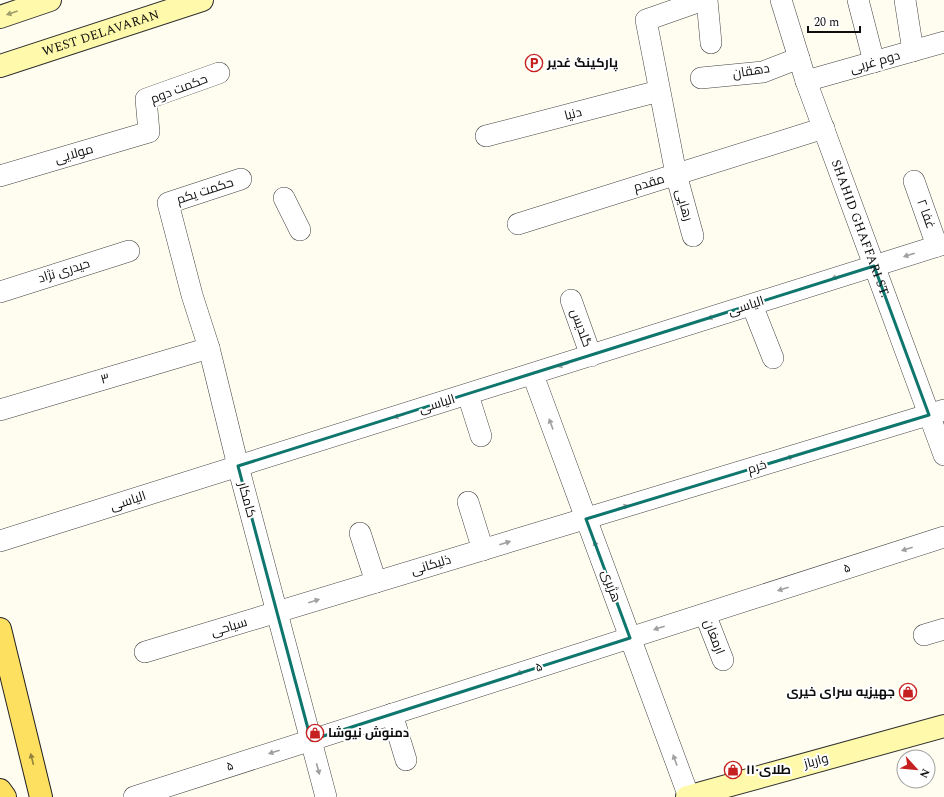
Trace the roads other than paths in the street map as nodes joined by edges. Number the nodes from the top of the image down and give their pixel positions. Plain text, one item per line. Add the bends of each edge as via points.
1 (50, 0) edge
2 (202, 0) edge
3 (703, 0) edge
4 (707, 0) edge
5 (781, 0) edge
6 (858, 0) edge
7 (905, 0) edge
8 (0, 17) edge
9 (944, 42) edge
10 (711, 43) dead end
11 (913, 51) junction
12 (799, 58) junction
13 (874, 62) junction
14 (0, 66) edge
15 (219, 73) dead end
16 (701, 78) dead end
17 (806, 81) junction
18 (660, 91) junction
19 (824, 128) junction
20 (149, 132) joint
21 (486, 136) dead end
22 (676, 174) junction
23 (0, 176) edge
24 (241, 179) dead end
25 (914, 181) dead end
26 (284, 198) dead end
27 (168, 203) joint
28 (518, 224) dead end
29 (300, 230) dead end
30 (693, 236) dead end
31 (941, 245) edge
32 (129, 251) dead end
33 (874, 266) junction
34 (0, 292) edge
35 (571, 300) dead end
36 (752, 305) junction
37 (209, 348) junction
38 (591, 356) junction
39 (773, 358) dead end
40 (533, 375) junction
41 (468, 395) junction
42 (0, 410) edge
43 (937, 413) edge
44 (481, 436) dead end
45 (944, 455) edge
46 (238, 466) junction
47 (468, 502) dead end
48 (586, 519) junction
49 (360, 533) dead end
50 (944, 537) edge
51 (0, 541) edge
52 (483, 550) junction
53 (376, 582) junction
54 (277, 612) junction
55 (705, 614) junction
56 (0, 629) edge
57 (944, 629) edge
58 (924, 635) dead end
59 (630, 638) junction
60 (145, 652) dead end
61 (723, 660) dead end
62 (392, 714) junction
63 (944, 726) edge
64 (311, 740) junction
65 (406, 760) dead end
66 (0, 790) edge
67 (5, 797) edge
68 (41, 797) edge
69 (134, 797) edge
70 (326, 797) edge
71 (688, 797) edge

1 -> 8 main road
2 - 14 main road, WEST DELAVARAN
3 - 18 street, مقدم via 646,20
4 - 10 street
5 - 12 street, SHAHID GHAFFARI ST.
6 - 13 street
7 - 11 street
9 - 11 street, دوم غربی
11 - 13 street, دوم غربی
12 - 16 street, دهقان via 763,72
12 - 17 street, SHAHID GHAFFARI ST.
13 - 17 street, دوم غربی
15 - 20 street, حکمت دوم via 146,99
17 - 19 street, SHAHID GHAFFARI ST.
18 - 21 street, دنیا
18 - 22 street, مقدم
19 - 22 street
19 - 33 street, SHAHID GHAFFARI ST.
20 - 23 street, مولایی
22 - 28 street, مقدم
22 - 30 street, رهایی
24 - 27 street, حکمت یکم
25 - 31 street, غفا ۲
26 - 29 street
27 - 37 street, کامکار
31 -> 33 street, الیاسی
32 - 34 street, حیدری نژاد
33 -> 36 street, الیاسی
33 - 43 street, SHAHID GHAFFARI ST.
35 - 38 street, گلدیس
36 -> 38 street, الیاسی
36 - 39 street
37 - 42 street, ۳
37 - 46 street, کامکار
38 -> 40 street, الیاسی
40 - 41 street, الیاسی
48 -> 40 street, هژبری
41 - 44 street
41 -> 46 street, الیاسی
43 - 45 street, SHAHID GHAFFARI ST.
48 -> 43 street, خرم
46 - 51 street, الیاسی
46 - 54 street, کامکار
47 - 52 street
52 -> 48 street, ذلیکانی
59 -> 48 street, هژبری
49 - 53 street
50 -> 55 street, ۵
52 - 53 street, ذلیکانی
54 -> 53 street, ذلیکانی
54 - 60 street, سیاحی
54 - 64 street, کامکار
55 -> 59 street, ۵
55 - 61 street, ارمغان
68 -> 56 main road
57 - 58 street
59 -> 62 street, ۵
71 -> 59 street, هژبری
62 - 64 street, ۵
62 - 65 street
63 - 71 main road, وارباز
64 -> 69 street, ۵
64 -> 70 street, کامکار
66 - 67 main road

